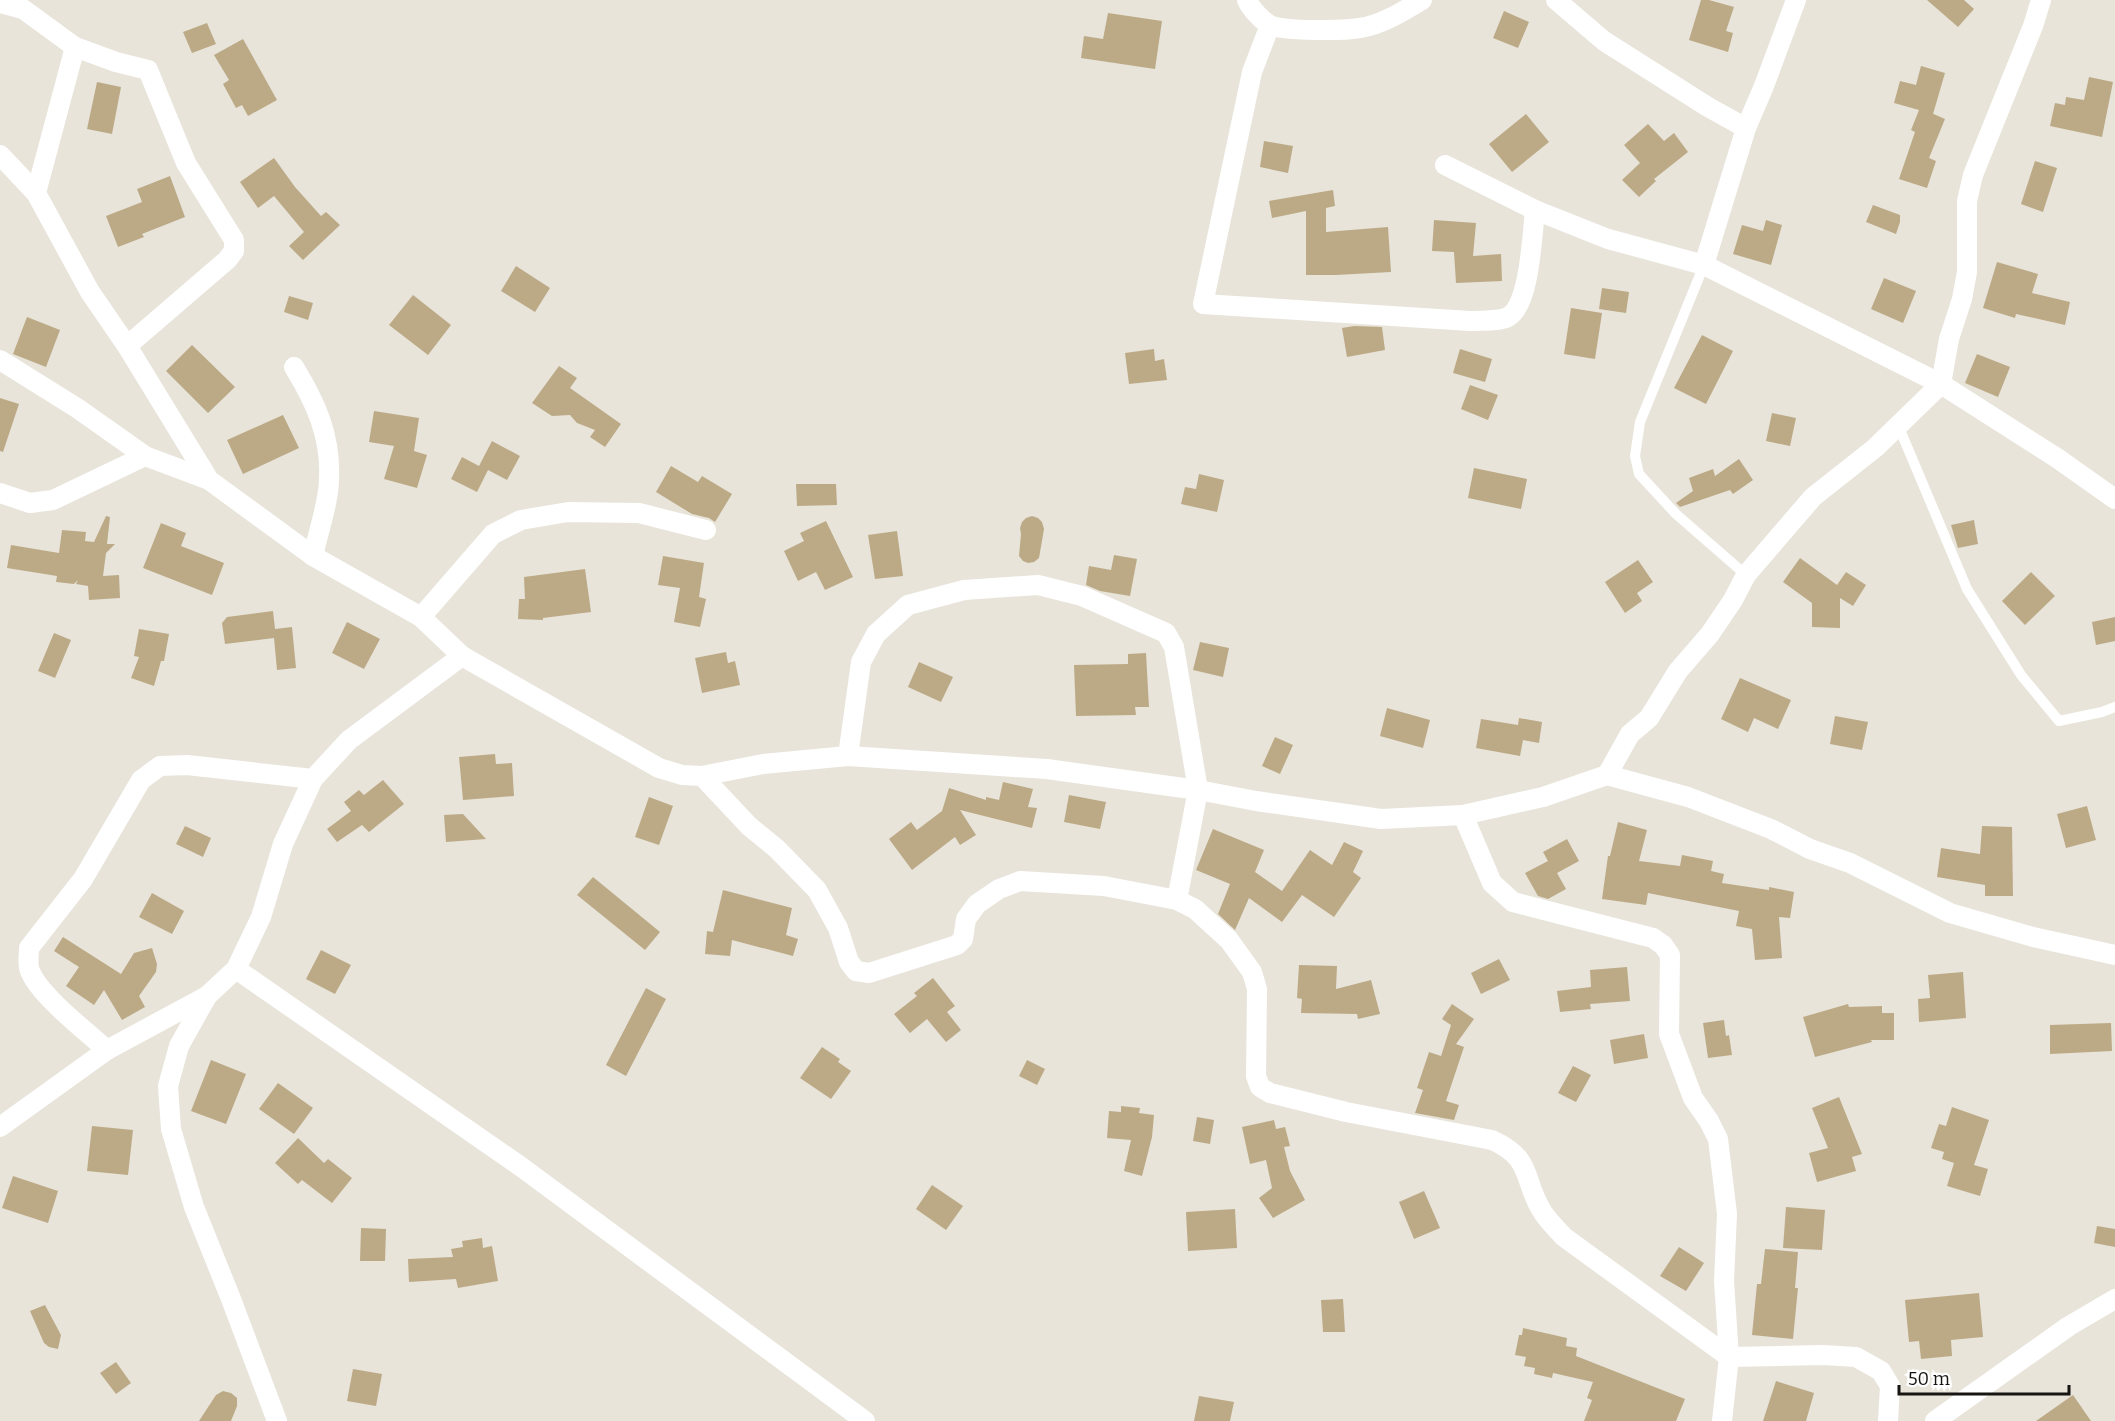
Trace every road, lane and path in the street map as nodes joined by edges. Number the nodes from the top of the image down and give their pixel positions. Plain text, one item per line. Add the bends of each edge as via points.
1 (1247, 0) edge
2 (1422, 0) edge
3 (1556, 0) edge
4 (1796, 0) edge
5 (2041, 0) edge
6 (0, 3) edge
7 (1270, 26) junction
8 (75, 47) junction
9 (1746, 128) junction
10 (0, 155) edge
11 (1445, 165) dead end
12 (36, 193) junction
13 (1535, 210) junction
14 (1704, 265) junction
15 (127, 346) junction
16 (0, 360) edge
17 (294, 367) dead end
18 (1941, 384) junction
19 (1898, 425) junction
20 (145, 456) junction
21 (208, 480) junction
22 (0, 493) edge
23 (2115, 498) edge
24 (706, 530) dead end
25 (313, 555) junction
26 (1746, 575) junction
27 (421, 617) junction
28 (462, 656) junction
29 (2115, 707) edge
30 (848, 756) junction
31 (1607, 775) junction
32 (702, 776) junction
33 (313, 779) junction
34 (1198, 790) junction
35 (1463, 815) junction
36 (1177, 900) junction
37 (2115, 955) edge
38 (236, 969) junction
39 (207, 996) junction
40 (107, 1050) junction
41 (0, 1127) edge
42 (2115, 1299) edge
43 (1729, 1357) junction
44 (277, 1421) edge
45 (865, 1421) edge
46 (1722, 1421) edge
47 (1888, 1421) edge
48 (1935, 1421) edge

1 - 7 street
2 - 7 street via 1397,15 1361,28
3 - 9 street via 1604,41
4 - 9 street
5 - 18 street via 1973,175 1967,201 1967,272
6 - 8 street via 23,9
7 - 13 street via 1252,72 1203,304 1470,321 1502,319 1518,308 1525,287
8 - 12 street
8 - 15 street via 148,69 186,163 234,240 234,251 227,260
9 - 14 street
10 - 12 street
11 - 13 street
12 - 15 street via 90,292
13 - 14 street via 1608,239
14 - 18 street
14 - 26 lane via 1640,422 1635,456 1639,474 1677,514
15 - 21 street
16 - 20 street
17 - 25 street via 328,441 330,481
18 - 19 street
18 - 23 street
19 - 26 street via 1813,497
19 - 29 lane via 1967,589 2021,675 2059,721
20 - 21 street
20 - 22 street via 53,500 30,503
21 - 25 street
24 - 27 street via 639,513 568,512 521,520 493,534
25 - 27 street
26 - 31 street via 1710,634 1678,671 1649,718 1630,734
27 - 28 street
28 - 32 street via 659,768
28 - 33 street via 349,740
30 - 32 street via 763,764
30 - 34 street via 1047,769
30 - 34 street via 861,662 876,634 908,605 964,591 1038,585 1082,596 1166,633 1174,647
31 - 35 street via 1543,797
31 - 37 street via 1688,797 1771,830 1850,863 1950,914
32 - 36 street via 816,890 856,971 869,973 957,945 976,904 1020,881 1104,886
33 - 38 street via 283,844 261,917
33 - 40 street via 187,765 160,766 141,780 83,879 29,948 30,973 47,995
34 - 35 street via 1381,819
34 - 36 street
35 - 43 street via 1492,883 1513,902 1653,938 1670,955 1669,1034 1693,1098 1718,1139 1727,1214 1724,1281
36 - 43 street via 1195,909 1229,940 1252,972 1257,989 1256,1076 1260,1087 1346,1112 1492,1140 1509,1147 1522,1163 1542,1211 1564,1237
38 - 39 street
38 - 45 street via 520,1166
39 - 40 street
39 - 44 street via 179,1046 168,1086 171,1129 194,1207
40 - 41 street
42 - 48 street via 2069,1326
43 - 46 street
43 - 47 street via 1856,1357 1881,1371 1890,1386

